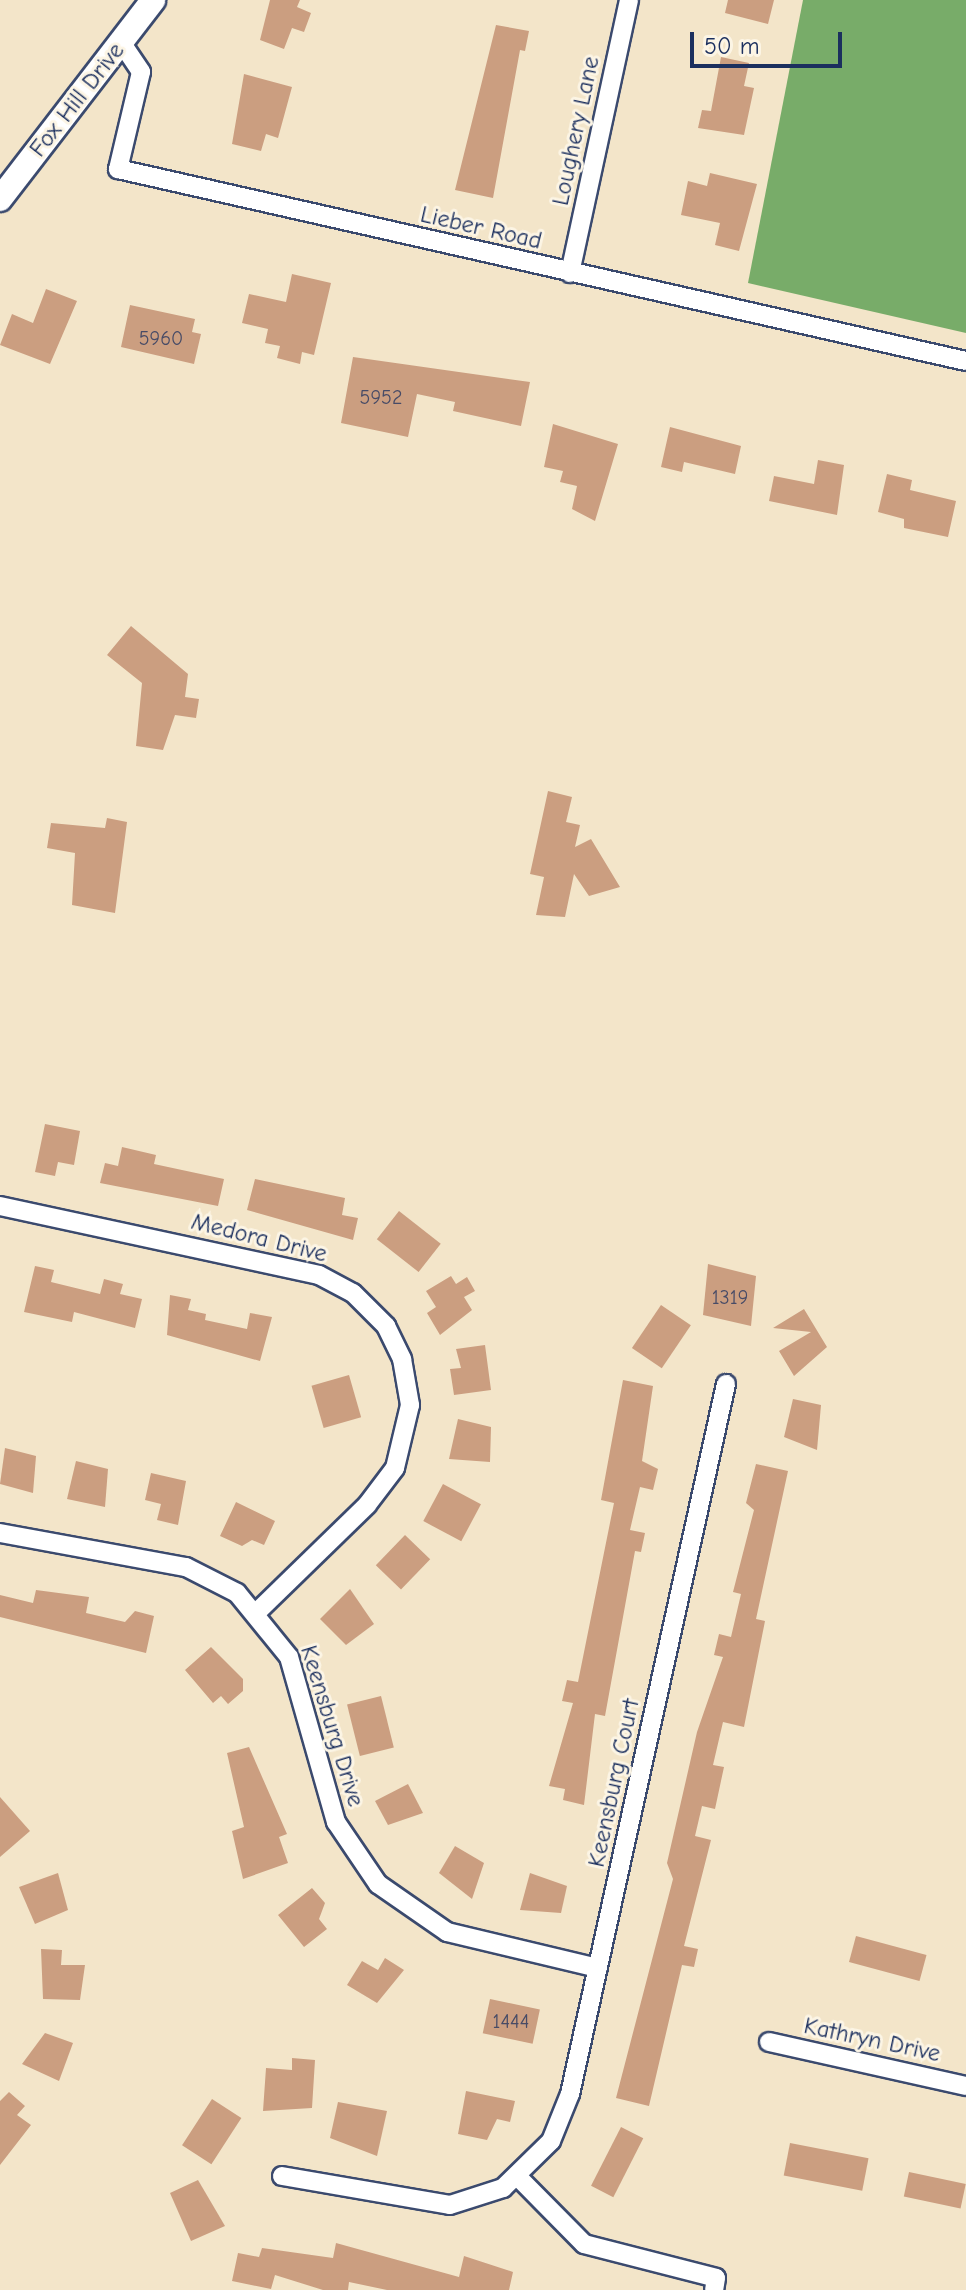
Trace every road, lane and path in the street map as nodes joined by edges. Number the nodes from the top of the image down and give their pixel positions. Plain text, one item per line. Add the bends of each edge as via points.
1 (153, 0) edge
2 (629, 0) edge
3 (121, 42) junction
4 (0, 199) edge
5 (570, 273) junction
6 (966, 361) edge
7 (0, 1206) edge
8 (726, 1384) dead end
9 (0, 1533) edge
10 (257, 1612) junction
11 (598, 1968) junction
12 (769, 2042) dead end
13 (966, 2086) edge
14 (282, 2176) dead end
15 (518, 2177) junction
16 (715, 2284) edge

1 - 3 street, Fox Hill Drive
2 - 5 street, Loughery Lane
3 - 4 street, Fox Hill Drive
3 - 5 street, Lieber Road via 141,72 118,169
5 - 6 street, Lieber Road
7 - 10 street, Medora Drive via 311,1273 353,1293 386,1326 402,1359 410,1405 395,1468 367,1505
8 - 11 street, Keensburg Court
9 - 10 street, Keensburg Drive via 186,1567 223,1583
10 - 11 street, Keensburg Drive via 289,1657 336,1822 378,1884 447,1932
11 - 15 street, Keensburg Court via 568,2107 551,2141
12 - 13 street, Kathryn Drive
14 - 15 street, Keensburg Court via 431,2206 477,2199
15 - 16 street via 560,2227 593,2248

